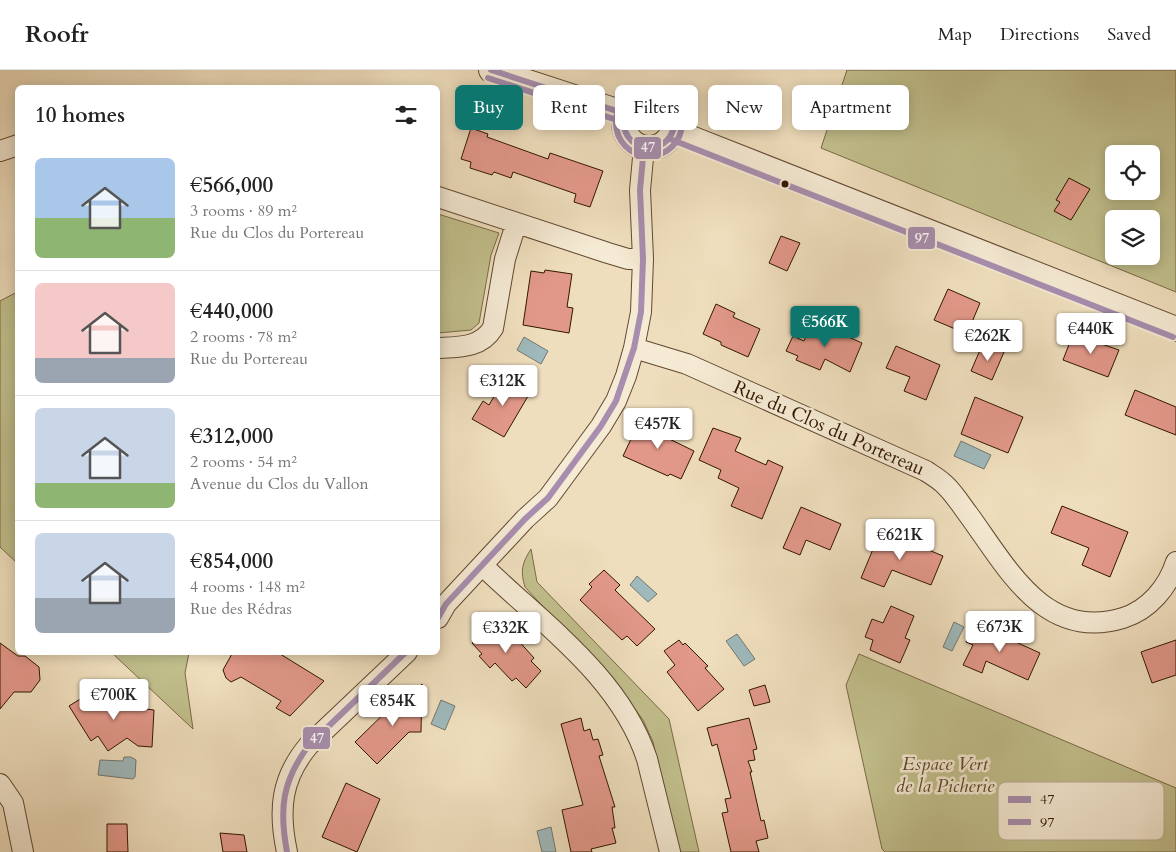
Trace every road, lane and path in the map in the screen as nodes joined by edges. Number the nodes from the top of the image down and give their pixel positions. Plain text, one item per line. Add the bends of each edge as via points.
1 (491, 70) edge
2 (615, 110) edge
3 (627, 130) edge
4 (672, 132) joint
5 (15, 146) edge
6 (644, 147) junction
7 (0, 151) edge
8 (440, 198) edge
9 (516, 224) junction
10 (642, 259) junction
11 (1176, 329) edge
12 (440, 348) edge
13 (634, 348) junction
14 (1176, 562) edge
15 (483, 566) junction
16 (440, 614) edge
17 (404, 655) edge
18 (0, 784) edge
19 (23, 852) edge
20 (288, 852) edge
21 (670, 852) edge

1 - 2 street
3 - 6 street via 630,139
4 - 6 street via 658,146
4 - 11 street
5 - 7 street
6 - 10 street via 640,190
8 - 9 street
9 - 10 street via 621,257
9 - 12 street via 505,259 493,328 483,340 474,344
10 - 13 street via 641,312
13 - 14 street, Rue du Clos du Portereau via 687,364 926,471 945,485 1022,587 1037,603 1054,614 1081,622 1106,623 1129,616 1164,588
13 - 15 street via 616,401 601,426 548,498
15 - 16 street
15 - 21 street via 593,669 622,707 648,759
17 - 20 street via 296,761 286,781 282,810
18 - 19 street via 13,803

